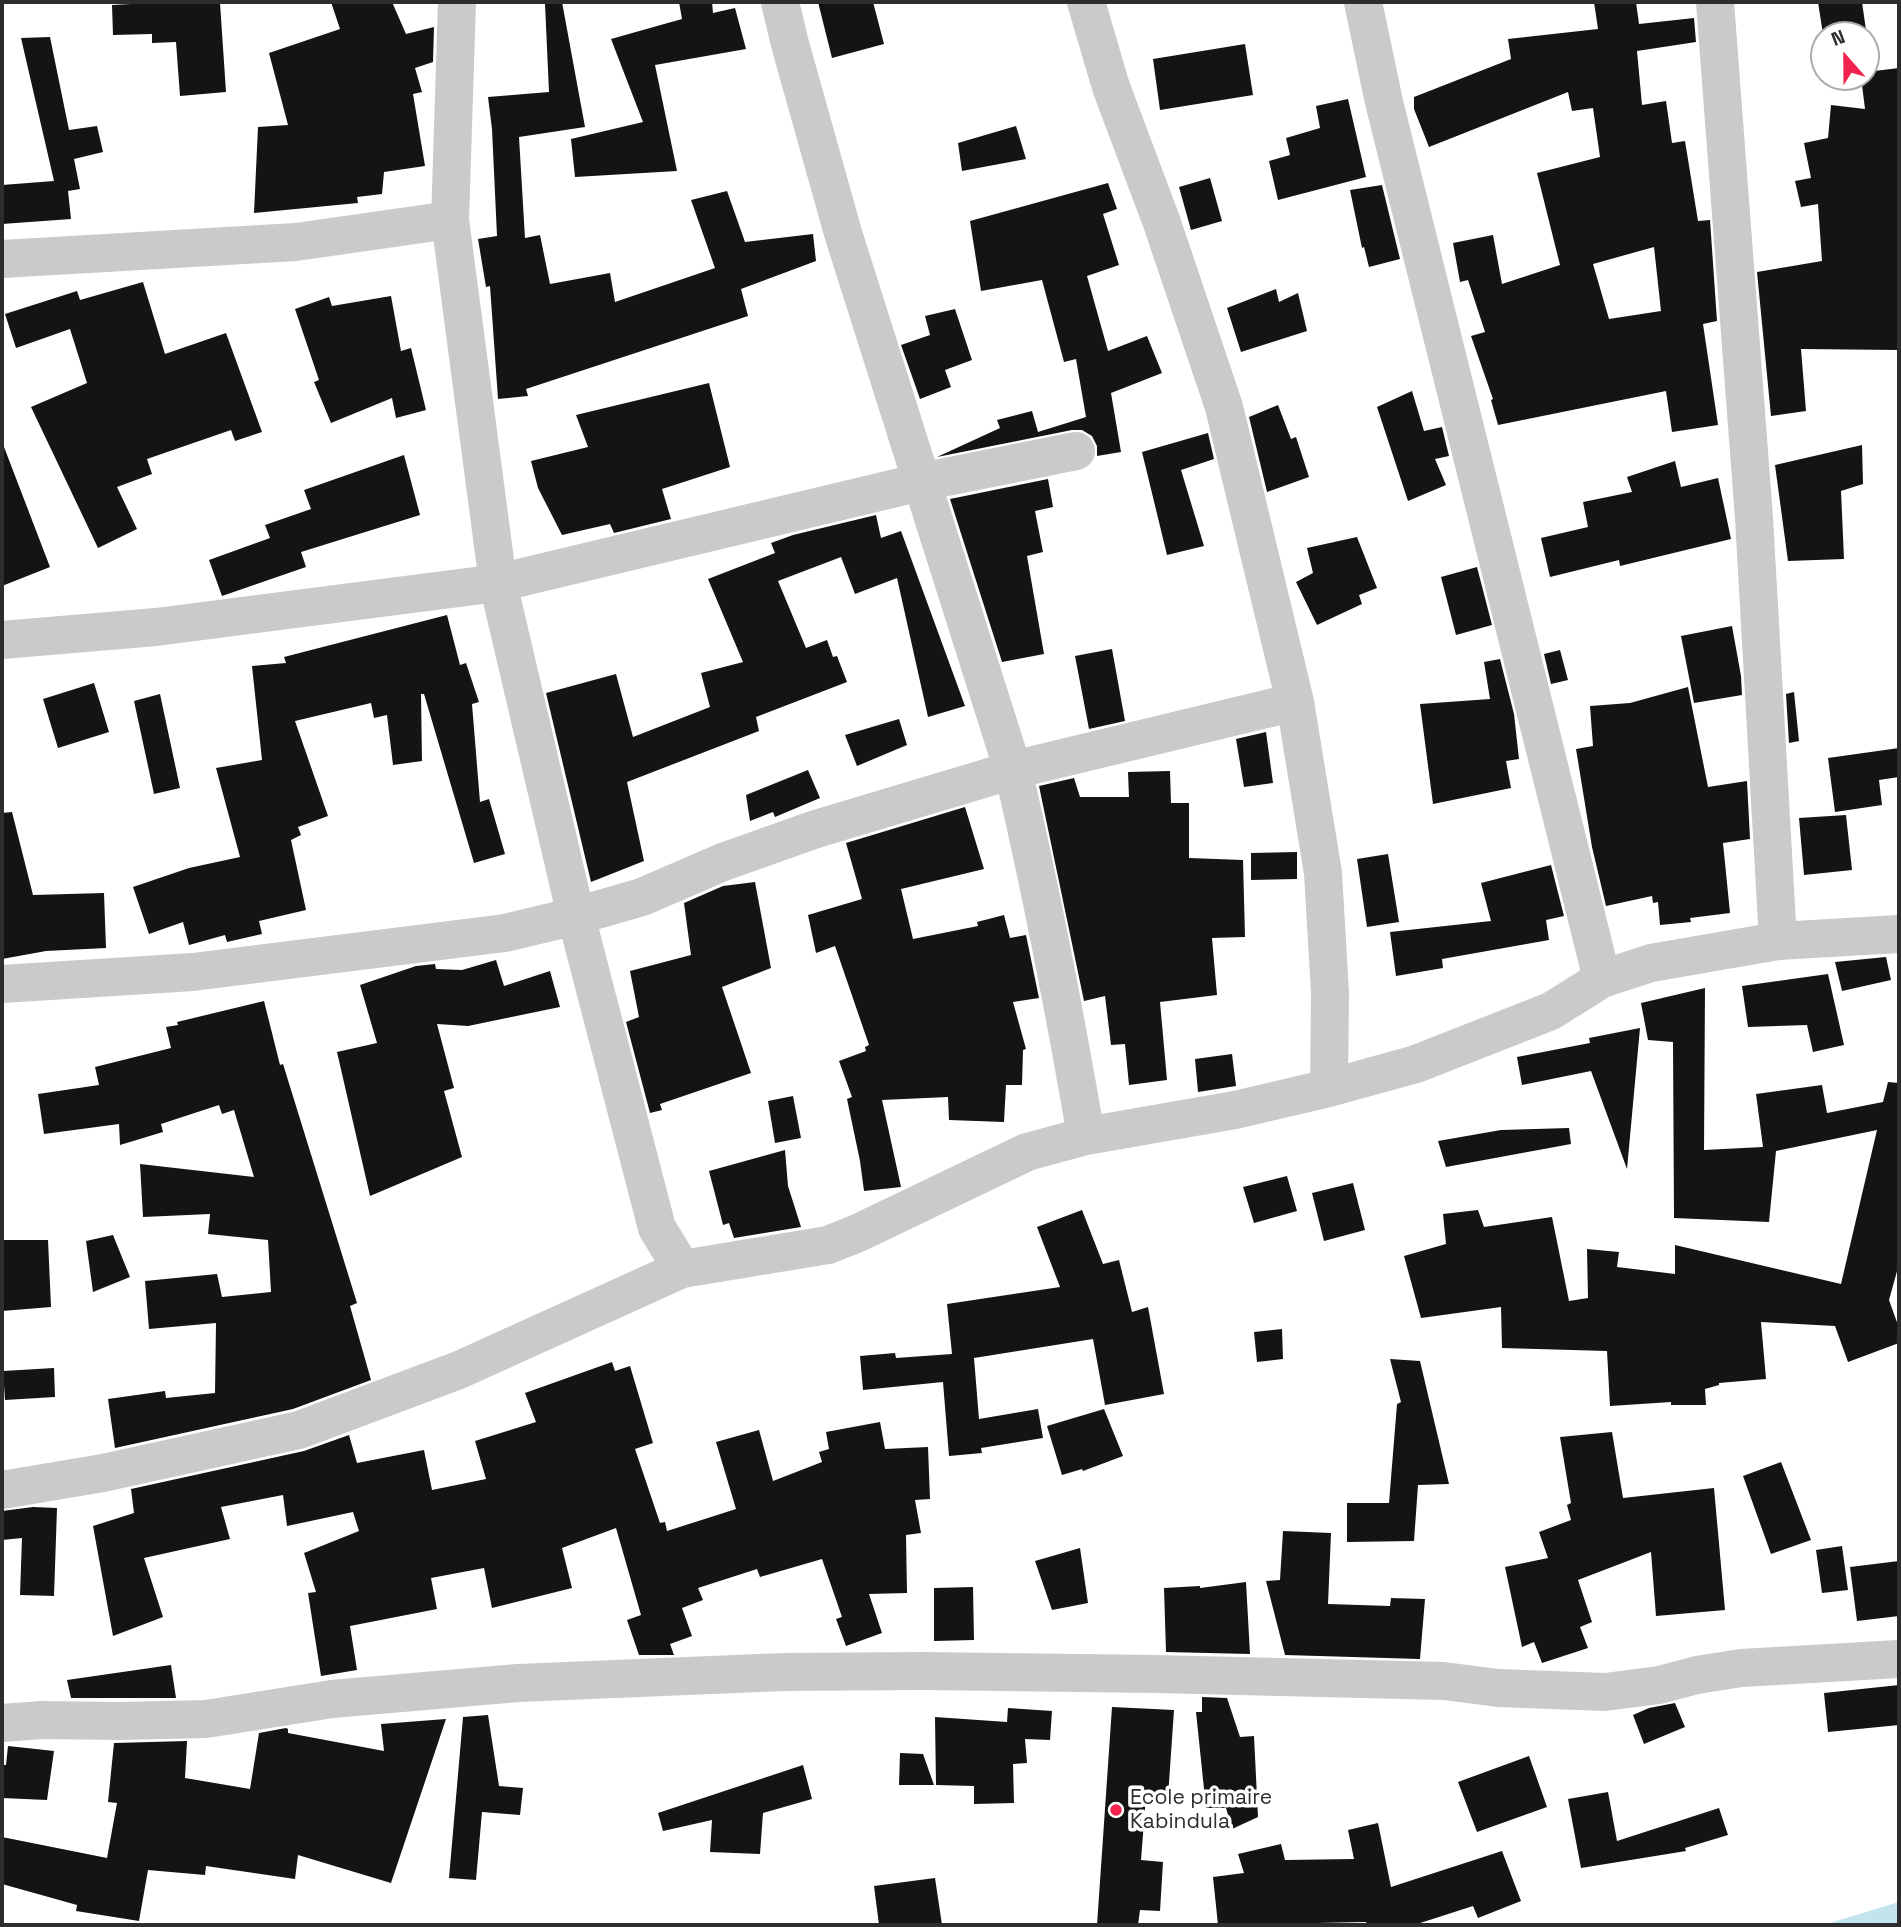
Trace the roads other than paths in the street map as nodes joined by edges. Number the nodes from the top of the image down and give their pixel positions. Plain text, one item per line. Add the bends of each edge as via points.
1 (457, 2) edge
2 (780, 2) edge
3 (1086, 2) edge
4 (1363, 2) edge
5 (1715, 2) edge
6 (450, 219) junction
7 (2, 259) edge
8 (1076, 451) dead end
9 (921, 482) junction
10 (498, 583) junction
11 (2, 640) edge
12 (1295, 702) junction
13 (1013, 770) junction
14 (576, 916) junction
15 (1899, 934) edge
16 (1778, 941) junction
17 (1602, 979) junction
18 (2, 984) edge
19 (1329, 1088) junction
20 (1086, 1136) junction
21 (682, 1269) junction
22 (2, 1490) edge
23 (1899, 1659) edge
24 (2, 1723) edge

1 - 6 street
2 - 9 street via 843,233
3 - 12 street via 1111,87 1224,407
4 - 17 street
5 - 16 street via 1754,518
6 - 7 street via 296,242
6 - 10 street
8 - 9 street
9 - 10 street
9 - 13 street
10 - 11 street via 156,627
10 - 14 street
12 - 13 street
12 - 19 street via 1323,873 1330,993
13 - 14 street via 816,830 723,862 642,897
13 - 20 street
14 - 18 street via 505,933 193,972
14 - 21 street via 657,1228
15 - 16 street
16 - 17 street via 1651,963
17 - 19 street via 1551,1011 1416,1064
19 - 20 street
20 - 21 street via 1027,1152 828,1245
21 - 22 street via 459,1370 299,1430
23 - 24 street via 1741,1668 1605,1692 1444,1681 783,1672 518,1683 332,1699 206,1718

